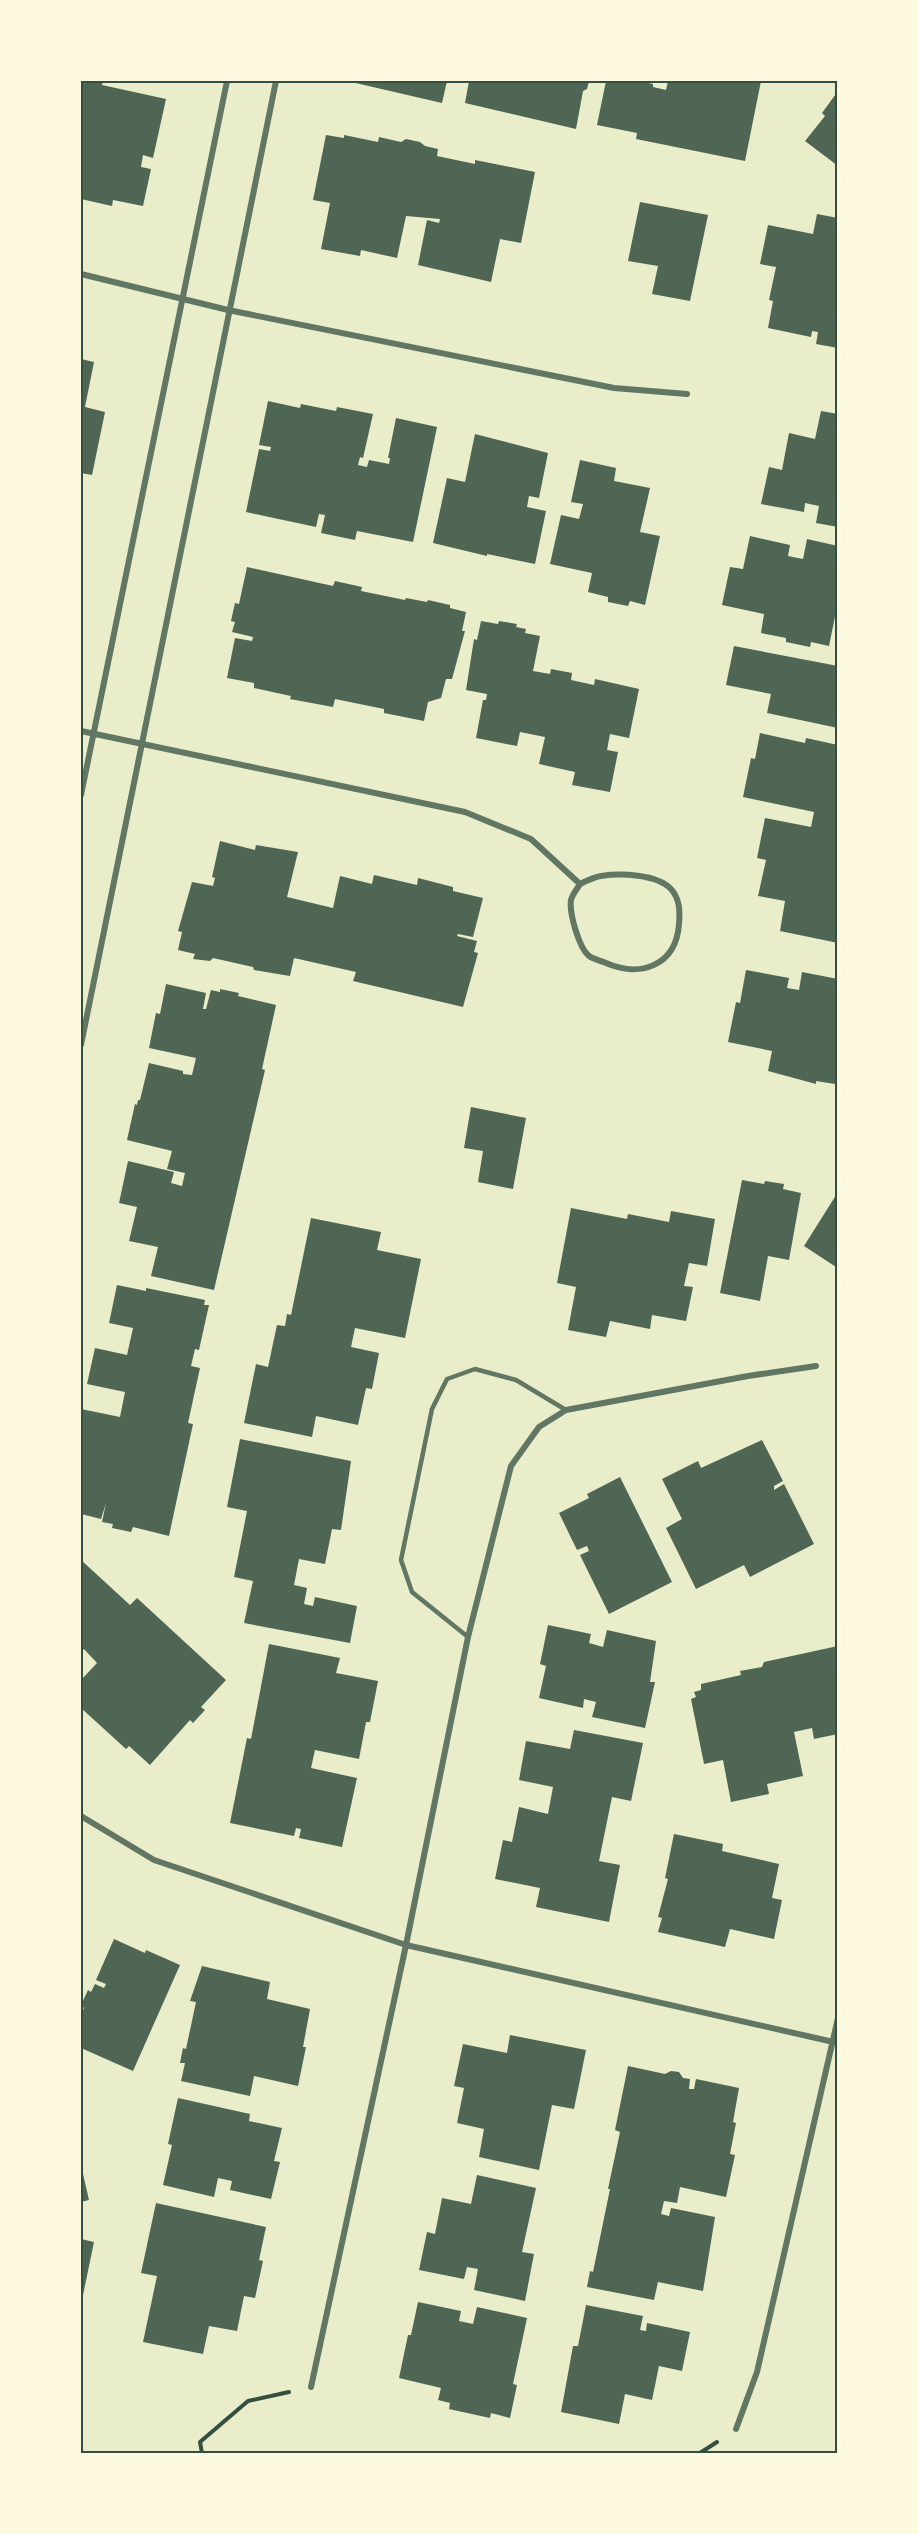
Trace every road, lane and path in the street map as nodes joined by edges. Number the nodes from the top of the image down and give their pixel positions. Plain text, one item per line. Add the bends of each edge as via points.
1 (227, 81) edge
2 (276, 81) edge
3 (81, 274) edge
4 (182, 299) junction
5 (228, 310) junction
6 (687, 394) dead end
7 (81, 731) edge
8 (94, 733) junction
9 (141, 743) junction
10 (81, 795) edge
11 (580, 884) junction
12 (81, 1045) edge
13 (816, 1366) dead end
14 (566, 1410) junction
15 (468, 1637) junction
16 (81, 1816) edge
17 (406, 1945) junction
18 (838, 2018) edge
19 (835, 2043) edge
20 (311, 2387) joint
21 (736, 2429) dead end
22 (202, 2453) edge

1 - 4 street
2 - 5 street
3 - 4 street
4 - 5 street
4 - 8 street
5 - 6 street via 614,388
5 - 9 street
7 - 8 street
8 - 9 street
8 - 10 street
9 - 11 street via 465,812 531,839
9 - 12 street
11 - 11 street via 599,876 620,874 654,879 670,888 678,902 679,926 674,944 662,961 645,970 620,969 588,956 575,930 571,900
13 - 14 street
14 - 15 street via 539,1427 511,1466
14 - 15 lane via 516,1380 475,1369 447,1379 432,1409 401,1560 412,1592
15 - 17 street
16 - 17 street via 154,1860
17 - 19 street
17 - 20 street
18 - 19 street
19 - 21 street via 757,2372
20 - 22 path via 248,2401 200,2442

